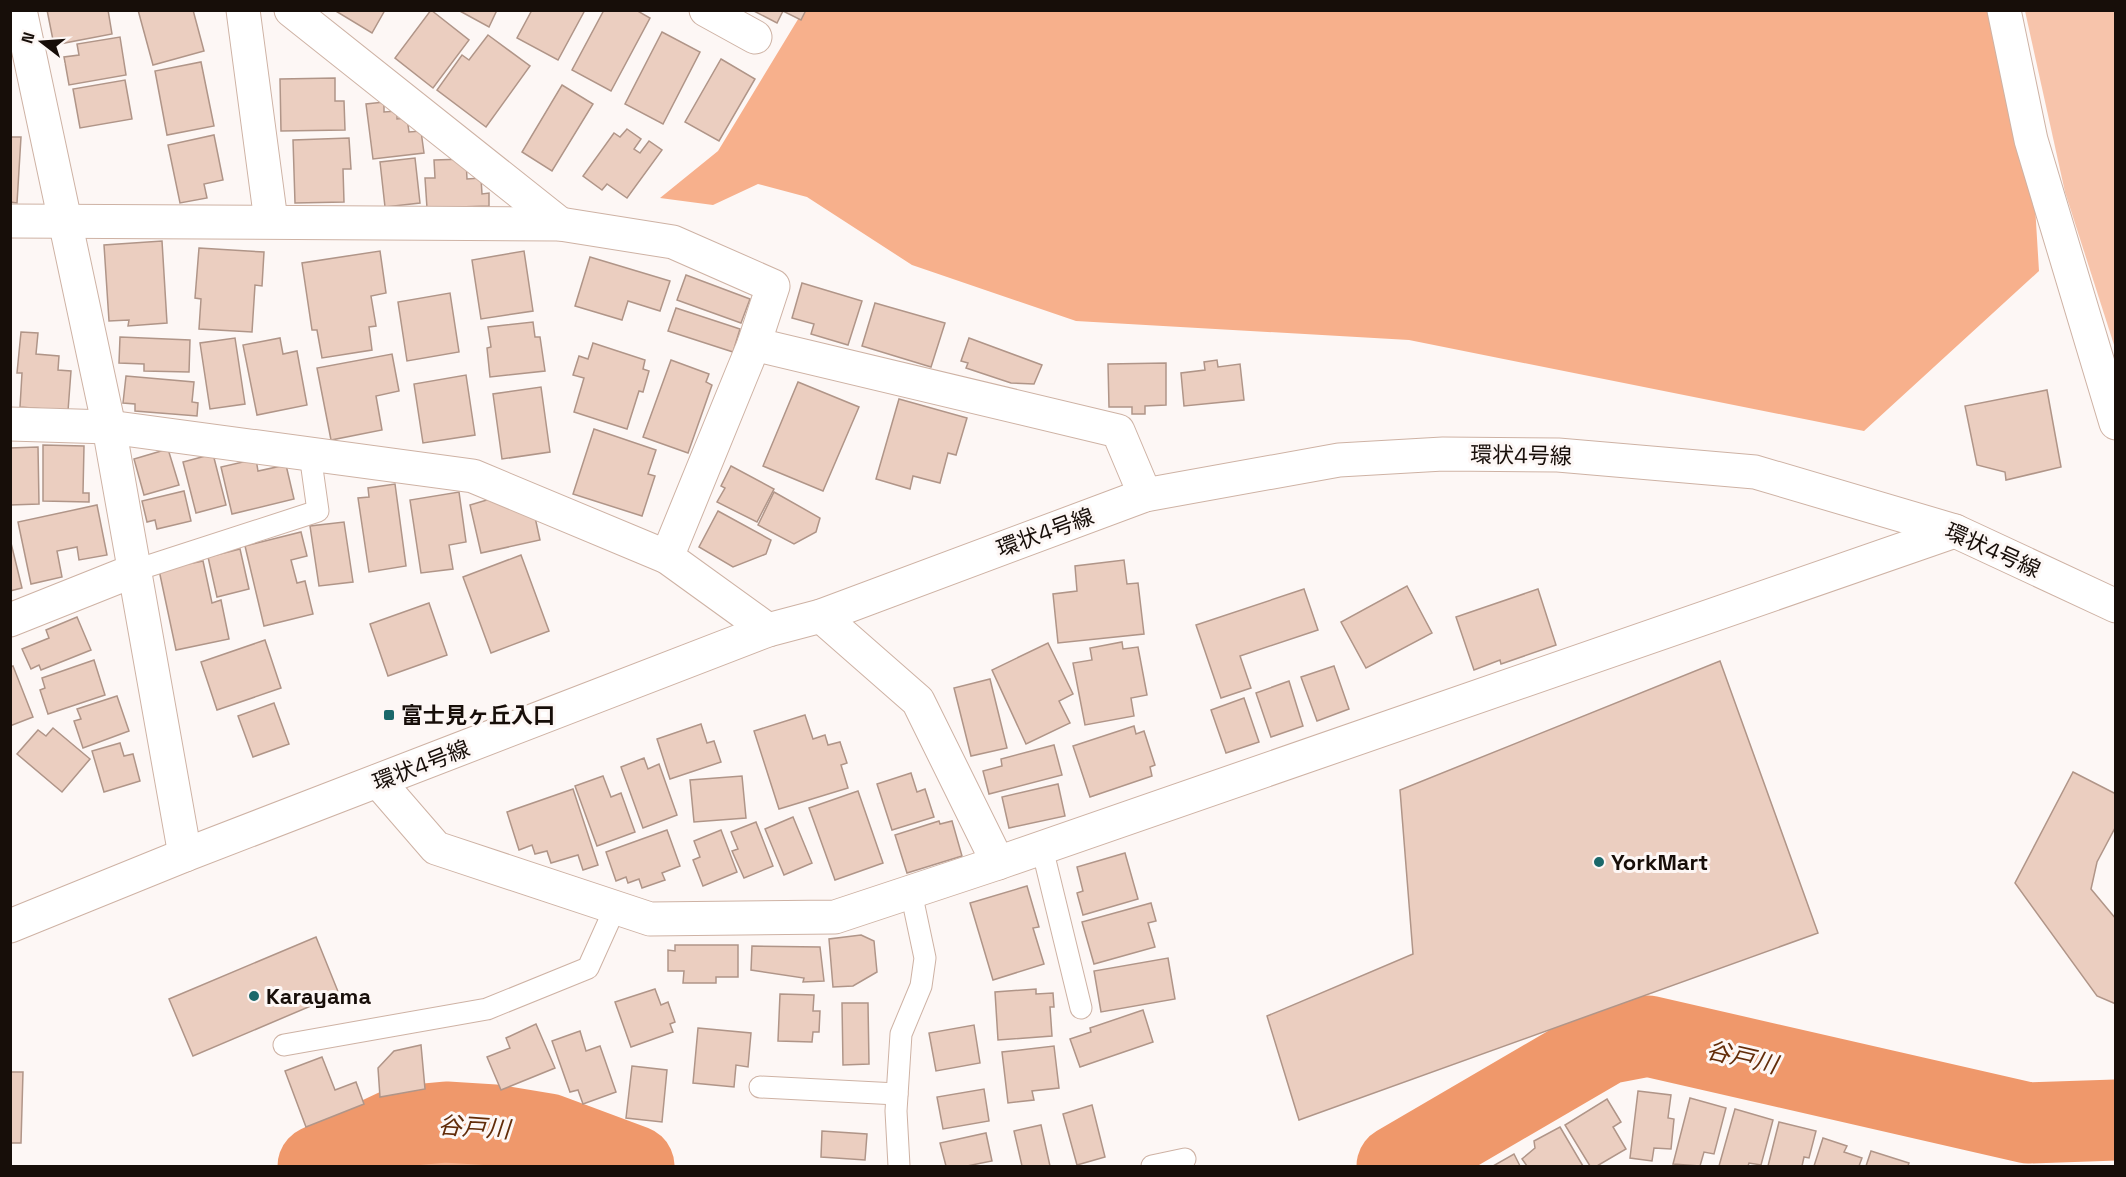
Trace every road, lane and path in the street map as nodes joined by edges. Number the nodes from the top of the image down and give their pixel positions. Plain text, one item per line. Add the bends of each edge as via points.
1 (243, 10) edge
2 (291, 10) edge
3 (706, 10) edge
4 (2004, 10) edge
5 (19, 26) edge
6 (755, 37) dead end
7 (10, 221) edge
8 (271, 221) junction
9 (67, 222) junction
10 (560, 224) junction
11 (754, 344) junction
12 (2115, 423) edge
13 (10, 424) edge
14 (108, 427) junction
15 (310, 454) junction
16 (1145, 495) junction
17 (1955, 531) junction
18 (667, 557) junction
19 (133, 571) junction
20 (2115, 606) edge
21 (821, 616) junction
22 (10, 620) edge
23 (768, 630) junction
24 (378, 781) junction
25 (1042, 848) junction
26 (185, 855) junction
27 (999, 863) junction
28 (911, 892) junction
29 (615, 908) junction
30 (10, 926) edge
31 (1081, 1008) dead end
32 (284, 1045) dead end
33 (760, 1087) dead end
34 (897, 1094) junction
35 (1185, 1159) dead end
36 (899, 1167) edge
37 (1152, 1167) edge

1 - 8 street
2 - 10 street
3 - 6 street
4 - 12 street via 2031,140
5 - 9 street
7 - 9 street
8 - 9 street
8 - 10 street
9 - 14 street
10 - 11 street via 673,242 773,286
11 - 16 street via 1118,430
11 - 18 street
13 - 14 street
14 - 15 street
14 - 19 street
15 - 18 street via 473,476
15 - 19 lane via 318,511
16 - 17 street, 環状4号線 via 1339,460 1443,454 1558,454 1755,472
16 - 21 street, 環状4号線
17 - 20 street, 環状4号線
17 - 25 street
18 - 23 street
19 - 22 street
19 - 26 street
21 - 23 street, 環状4号線
21 - 27 street via 918,701
23 - 24 street, 環状4号線
24 - 26 street, 環状4号線
24 - 29 street via 436,848
25 - 27 street
25 - 31 lane
26 - 30 street, 環状4号線
27 - 28 street
28 - 29 street via 835,917 650,919
28 - 34 lane via 926,958 921,986 901,1034
29 - 32 lane via 588,968 487,1009
33 - 34 lane
34 - 36 lane
35 - 37 lane

